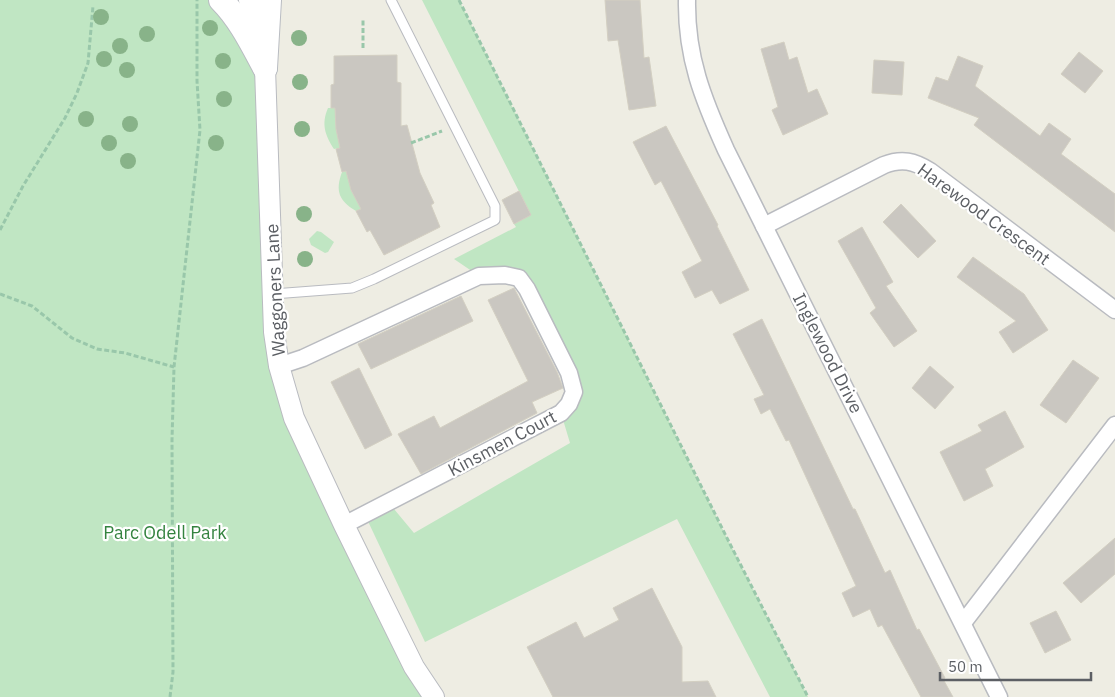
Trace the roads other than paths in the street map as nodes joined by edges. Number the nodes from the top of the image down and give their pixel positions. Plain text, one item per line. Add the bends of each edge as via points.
1 (221, 0) edge
2 (249, 0) edge
3 (269, 0) edge
4 (391, 0) edge
5 (687, 0) edge
6 (265, 68) junction
7 (764, 226) junction
8 (273, 294) junction
9 (1115, 310) edge
10 (279, 366) junction
11 (1115, 425) edge
12 (344, 525) junction
13 (963, 623) junction
14 (434, 697) edge
15 (999, 697) edge

1 - 6 main road via 242,27
2 - 6 street, Waggoners Lane
3 - 6 main road
4 - 8 lane via 495,206 495,220 352,288
5 - 7 street, Inglewood Drive via 687,27 698,84
6 - 8 street, Waggoners Lane
7 - 9 street, Harewood Crescent via 884,164 906,160 930,171
7 - 13 street, Inglewood Drive
8 - 10 street, Waggoners Lane
10 - 12 street, Waggoners Lane via 294,418
10 - 12 street, Kinsmen Court via 303,358 479,276 505,274 519,278 527,289 568,373 574,392 561,413
11 - 13 street
12 - 14 street, Waggoners Lane via 414,667
13 - 15 street, Inglewood Drive

